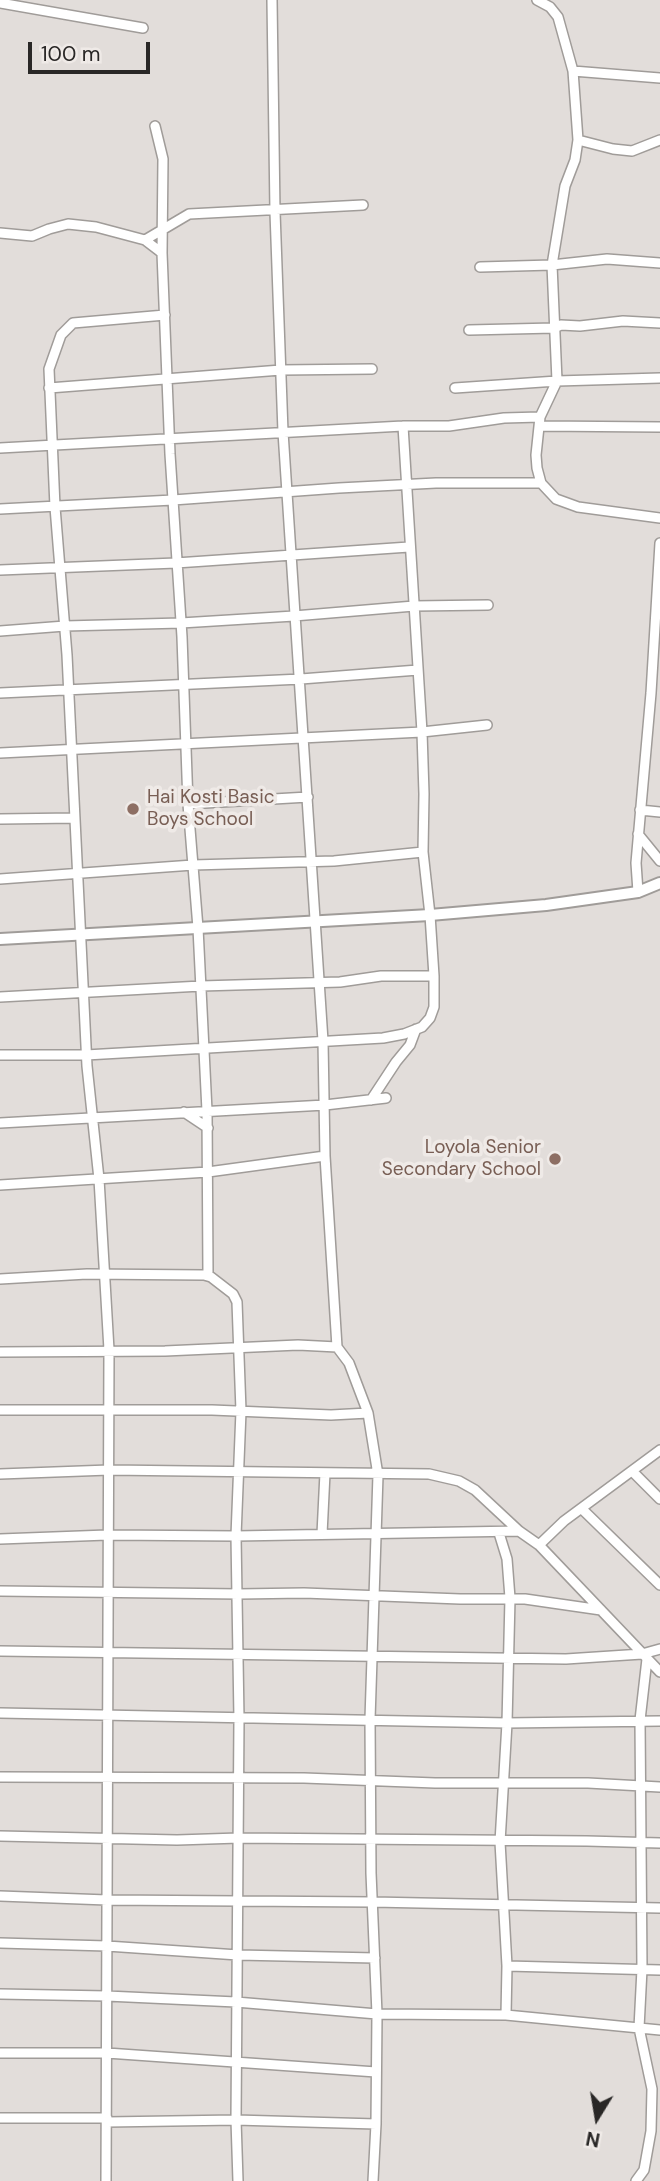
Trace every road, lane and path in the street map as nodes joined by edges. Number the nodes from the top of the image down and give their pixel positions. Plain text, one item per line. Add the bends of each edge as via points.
1 (272, 0) edge
2 (537, 0) edge
3 (0, 3) edge
4 (143, 28) dead end
5 (573, 71) junction
6 (660, 78) edge
7 (155, 127) dead end
8 (578, 140) junction
9 (660, 141) edge
10 (363, 205) dead end
11 (275, 212) junction
12 (163, 230) junction
13 (0, 233) edge
14 (145, 240) junction
15 (162, 253) junction
16 (660, 262) edge
17 (552, 265) junction
18 (480, 267) dead end
19 (165, 315) junction
20 (660, 323) edge
21 (554, 328) junction
22 (470, 330) dead end
23 (372, 369) dead end
24 (281, 370) junction
25 (167, 378) junction
26 (660, 378) edge
27 (557, 381) junction
28 (49, 388) junction
29 (455, 388) dead end
30 (539, 422) junction
31 (403, 426) junction
32 (660, 427) edge
33 (283, 432) junction
34 (170, 439) junction
35 (52, 446) junction
36 (0, 449) edge
37 (541, 483) junction
38 (405, 486) junction
39 (287, 492) junction
40 (173, 500) junction
41 (55, 507) junction
42 (0, 509) edge
43 (660, 518) edge
44 (660, 543) edge
45 (409, 547) junction
46 (291, 555) junction
47 (176, 563) junction
48 (61, 569) junction
49 (0, 570) edge
50 (659, 584) edge
51 (488, 605) dead end
52 (414, 606) junction
53 (294, 616) junction
54 (181, 623) junction
55 (65, 626) junction
56 (0, 631) edge
57 (418, 670) junction
58 (301, 679) junction
59 (184, 684) junction
60 (68, 690) junction
61 (0, 693) edge
62 (487, 725) dead end
63 (422, 732) junction
64 (305, 737) junction
65 (187, 745) junction
66 (71, 749) junction
67 (0, 753) edge
68 (308, 797) junction
69 (188, 804) junction
70 (640, 810) junction
71 (660, 812) edge
72 (75, 818) junction
73 (0, 819) edge
74 (638, 834) junction
75 (423, 852) junction
76 (660, 860) edge
77 (311, 862) junction
78 (192, 865) junction
79 (77, 874) junction
80 (0, 879) edge
81 (660, 883) edge
82 (638, 892) junction
83 (430, 915) junction
84 (315, 922) junction
85 (198, 928) junction
86 (80, 934) junction
87 (0, 939) edge
88 (434, 976) junction
89 (318, 982) junction
90 (201, 986) junction
91 (83, 993) junction
92 (0, 997) edge
93 (416, 1029) junction
94 (323, 1041) junction
95 (204, 1049) junction
96 (0, 1055) edge
97 (86, 1055) junction
98 (386, 1098) dead end
99 (371, 1100) junction
100 (325, 1105) junction
101 (207, 1111) junction
102 (184, 1112) junction
103 (92, 1116) junction
104 (0, 1123) edge
105 (208, 1128) junction
106 (324, 1156) junction
107 (208, 1172) junction
108 (99, 1179) junction
109 (0, 1185) edge
110 (106, 1275) junction
111 (208, 1275) junction
112 (0, 1279) edge
113 (337, 1347) junction
114 (239, 1348) junction
115 (109, 1350) junction
116 (0, 1352) edge
117 (0, 1410) edge
118 (108, 1410) junction
119 (241, 1411) junction
120 (368, 1413) junction
121 (660, 1450) edge
122 (109, 1470) junction
123 (238, 1471) junction
124 (632, 1471) junction
125 (325, 1473) junction
126 (0, 1474) edge
127 (379, 1475) junction
128 (660, 1499) edge
129 (582, 1509) junction
130 (519, 1531) junction
131 (499, 1533) junction
132 (0, 1534) edge
133 (322, 1534) junction
134 (375, 1534) junction
135 (107, 1535) junction
136 (236, 1536) junction
137 (0, 1539) edge
138 (539, 1545) junction
139 (0, 1547) edge
140 (660, 1585) edge
141 (0, 1591) edge
142 (107, 1591) junction
143 (239, 1594) junction
144 (374, 1594) junction
145 (510, 1598) junction
146 (601, 1610) junction
147 (660, 1649) edge
148 (0, 1651) edge
149 (107, 1652) junction
150 (239, 1656) junction
151 (372, 1656) junction
152 (644, 1657) junction
153 (507, 1658) junction
154 (660, 1672) edge
155 (0, 1713) edge
156 (107, 1714) junction
157 (239, 1719) junction
158 (370, 1719) junction
159 (640, 1720) junction
160 (660, 1721) edge
161 (507, 1723) junction
162 (0, 1777) edge
163 (239, 1777) junction
164 (107, 1779) junction
165 (371, 1780) junction
166 (504, 1783) junction
167 (639, 1786) junction
168 (660, 1787) edge
169 (0, 1836) edge
170 (239, 1838) junction
171 (107, 1839) junction
172 (371, 1840) junction
173 (500, 1842) junction
174 (641, 1843) junction
175 (660, 1843) edge
176 (0, 1896) edge
177 (107, 1900) junction
178 (239, 1901) junction
179 (373, 1902) junction
180 (502, 1904) junction
181 (640, 1908) junction
182 (660, 1908) edge
183 (0, 1943) edge
184 (107, 1946) junction
185 (238, 1955) junction
186 (374, 1958) junction
187 (507, 1966) junction
188 (642, 1969) junction
189 (660, 1970) edge
190 (0, 1994) edge
191 (107, 1996) junction
192 (236, 2002) junction
193 (377, 2014) junction
194 (506, 2015) junction
195 (639, 2028) junction
196 (660, 2030) edge
197 (0, 2053) edge
198 (107, 2053) junction
199 (238, 2062) junction
200 (376, 2073) junction
201 (0, 2118) edge
202 (107, 2120) junction
203 (236, 2120) junction
204 (376, 2124) junction
205 (106, 2181) edge
206 (238, 2181) edge
207 (373, 2181) edge
208 (636, 2181) edge

1 - 11 street
2 - 5 street via 558,17
3 - 4 street
5 - 6 street
5 - 8 street
7 - 12 street via 163,159
8 - 9 street via 632,151
8 - 17 street
10 - 11 street
11 - 12 street via 189,215
11 - 24 street
12 - 14 street
12 - 15 street
13 - 14 street via 32,236 68,224
14 - 15 street
15 - 19 street
16 - 17 street via 607,259
17 - 18 street
17 - 21 street
19 - 25 street
19 - 28 street via 73,323 61,335 55,351
20 - 21 street via 623,321
21 - 22 street
21 - 27 street
23 - 24 street
24 - 25 street
24 - 33 street
25 - 28 street
25 - 34 street
26 - 27 street
27 - 29 street
27 - 30 street
28 - 35 street
30 - 31 street via 504,418 449,426
30 - 32 street
30 - 37 street via 536,455
31 - 33 street
31 - 38 street
33 - 34 street
33 - 39 street
34 - 35 street
34 - 40 street
35 - 36 street
35 - 41 street
37 - 38 street
37 - 43 street via 556,499 578,507
38 - 39 street
38 - 45 street
39 - 40 street
39 - 46 street
40 - 41 street
40 - 47 street
41 - 42 street
41 - 48 street
44 - 50 street
45 - 46 street
45 - 52 street
46 - 47 street
46 - 53 street
47 - 48 street
47 - 54 street
48 - 49 street
48 - 55 street
50 - 70 street
51 - 52 street
52 - 53 street
52 - 57 street
53 - 54 street
53 - 58 street
54 - 55 street
54 - 59 street
55 - 56 street
55 - 60 street
57 - 58 street
57 - 63 street
58 - 59 street
58 - 64 street
59 - 60 street
59 - 65 street
60 - 61 street
60 - 66 street
62 - 63 street
63 - 64 street
63 - 75 street
64 - 65 street
64 - 68 street
65 - 66 street
65 - 69 street
66 - 67 street
66 - 72 street
68 - 69 street
68 - 77 street
69 - 78 street
70 - 71 street
70 - 74 street
72 - 73 street
72 - 79 street
74 - 76 street
74 - 82 street
75 - 77 street
75 - 83 street
77 - 78 street
77 - 84 street
78 - 79 street
78 - 85 street
79 - 80 street
79 - 86 street
81 - 82 main road
82 - 83 main road
83 - 84 main road
83 - 88 street
84 - 85 main road
84 - 89 street
85 - 86 main road
85 - 90 street
86 - 87 main road
86 - 91 street
88 - 89 street
88 - 93 street via 434,1007 430,1018
89 - 90 street
89 - 94 street
90 - 91 street
90 - 95 street
91 - 92 street
91 - 97 street
93 - 94 street via 383,1038
93 - 99 street via 411,1045
94 - 95 street
94 - 100 street
95 - 97 street
95 - 101 street
96 - 97 street
97 - 103 street
98 - 99 street
99 - 100 street
100 - 101 street
100 - 106 street
101 - 102 street
101 - 105 street
102 - 103 street
102 - 105 street
103 - 104 street
103 - 108 street
105 - 107 street
106 - 107 street
106 - 113 street
107 - 108 street
107 - 111 street
108 - 109 street
108 - 110 street
110 - 111 street
110 - 112 street
110 - 115 street
111 - 114 street via 235,1298
113 - 114 street
113 - 120 street via 349,1363
114 - 115 street
114 - 119 street
115 - 116 street
115 - 118 street
117 - 118 street
118 - 119 street
118 - 122 street
119 - 120 street
119 - 123 street
120 - 127 street
121 - 124 street
122 - 123 street
122 - 126 street
122 - 135 street
123 - 125 street
123 - 136 street
124 - 128 street
124 - 129 street
125 - 127 street
125 - 133 street
127 - 130 street via 429,1474 459,1481
127 - 134 street
129 - 138 street
129 - 140 street
130 - 131 street
130 - 138 street
131 - 134 street
131 - 145 street via 507,1559
132 - 137 street
133 - 134 street
133 - 136 street
134 - 144 street
135 - 136 street
135 - 137 street
135 - 142 street
136 - 143 street
137 - 139 street
138 - 146 street
141 - 142 street
142 - 143 street
142 - 149 street
143 - 144 street
143 - 150 street
144 - 145 street
144 - 151 street
145 - 146 street
145 - 153 street
146 - 152 street
147 - 152 street
148 - 149 street
149 - 150 street
149 - 156 street
150 - 151 street
150 - 157 street
151 - 153 street
151 - 158 street
152 - 153 street
152 - 154 street
152 - 159 street
153 - 161 street
155 - 156 street
156 - 157 street
156 - 164 street
157 - 158 street
157 - 163 street
158 - 161 street
158 - 165 street
159 - 160 street
159 - 161 street
159 - 167 street
161 - 166 street
162 - 164 street
163 - 164 street
163 - 165 street
163 - 170 street
164 - 171 street
165 - 166 street
165 - 172 street
166 - 167 street
166 - 173 street
167 - 168 street
167 - 174 street
169 - 171 street
170 - 171 street
170 - 172 street
170 - 178 street
171 - 177 street
172 - 173 street
172 - 179 street
173 - 174 street
173 - 180 street
174 - 175 street
174 - 181 street
176 - 177 street
177 - 178 street
177 - 184 street
178 - 179 street
178 - 185 street
179 - 180 street
179 - 186 street
180 - 181 street
180 - 187 street
181 - 182 street
181 - 188 street
183 - 184 street
184 - 185 street
184 - 191 street
185 - 186 street
185 - 192 street
186 - 193 street
187 - 188 street
187 - 194 street
188 - 189 street
188 - 195 street
190 - 191 street
191 - 192 street
191 - 198 street
192 - 193 street
192 - 199 street
193 - 194 street
193 - 200 street
194 - 195 street
195 - 196 street
195 - 208 street via 652,2089 649,2144 644,2170
197 - 198 street
198 - 199 street
198 - 202 street
199 - 200 street
199 - 203 street
200 - 204 street
201 - 202 street
202 - 203 street
202 - 205 street
203 - 204 street
203 - 206 street
204 - 207 street

